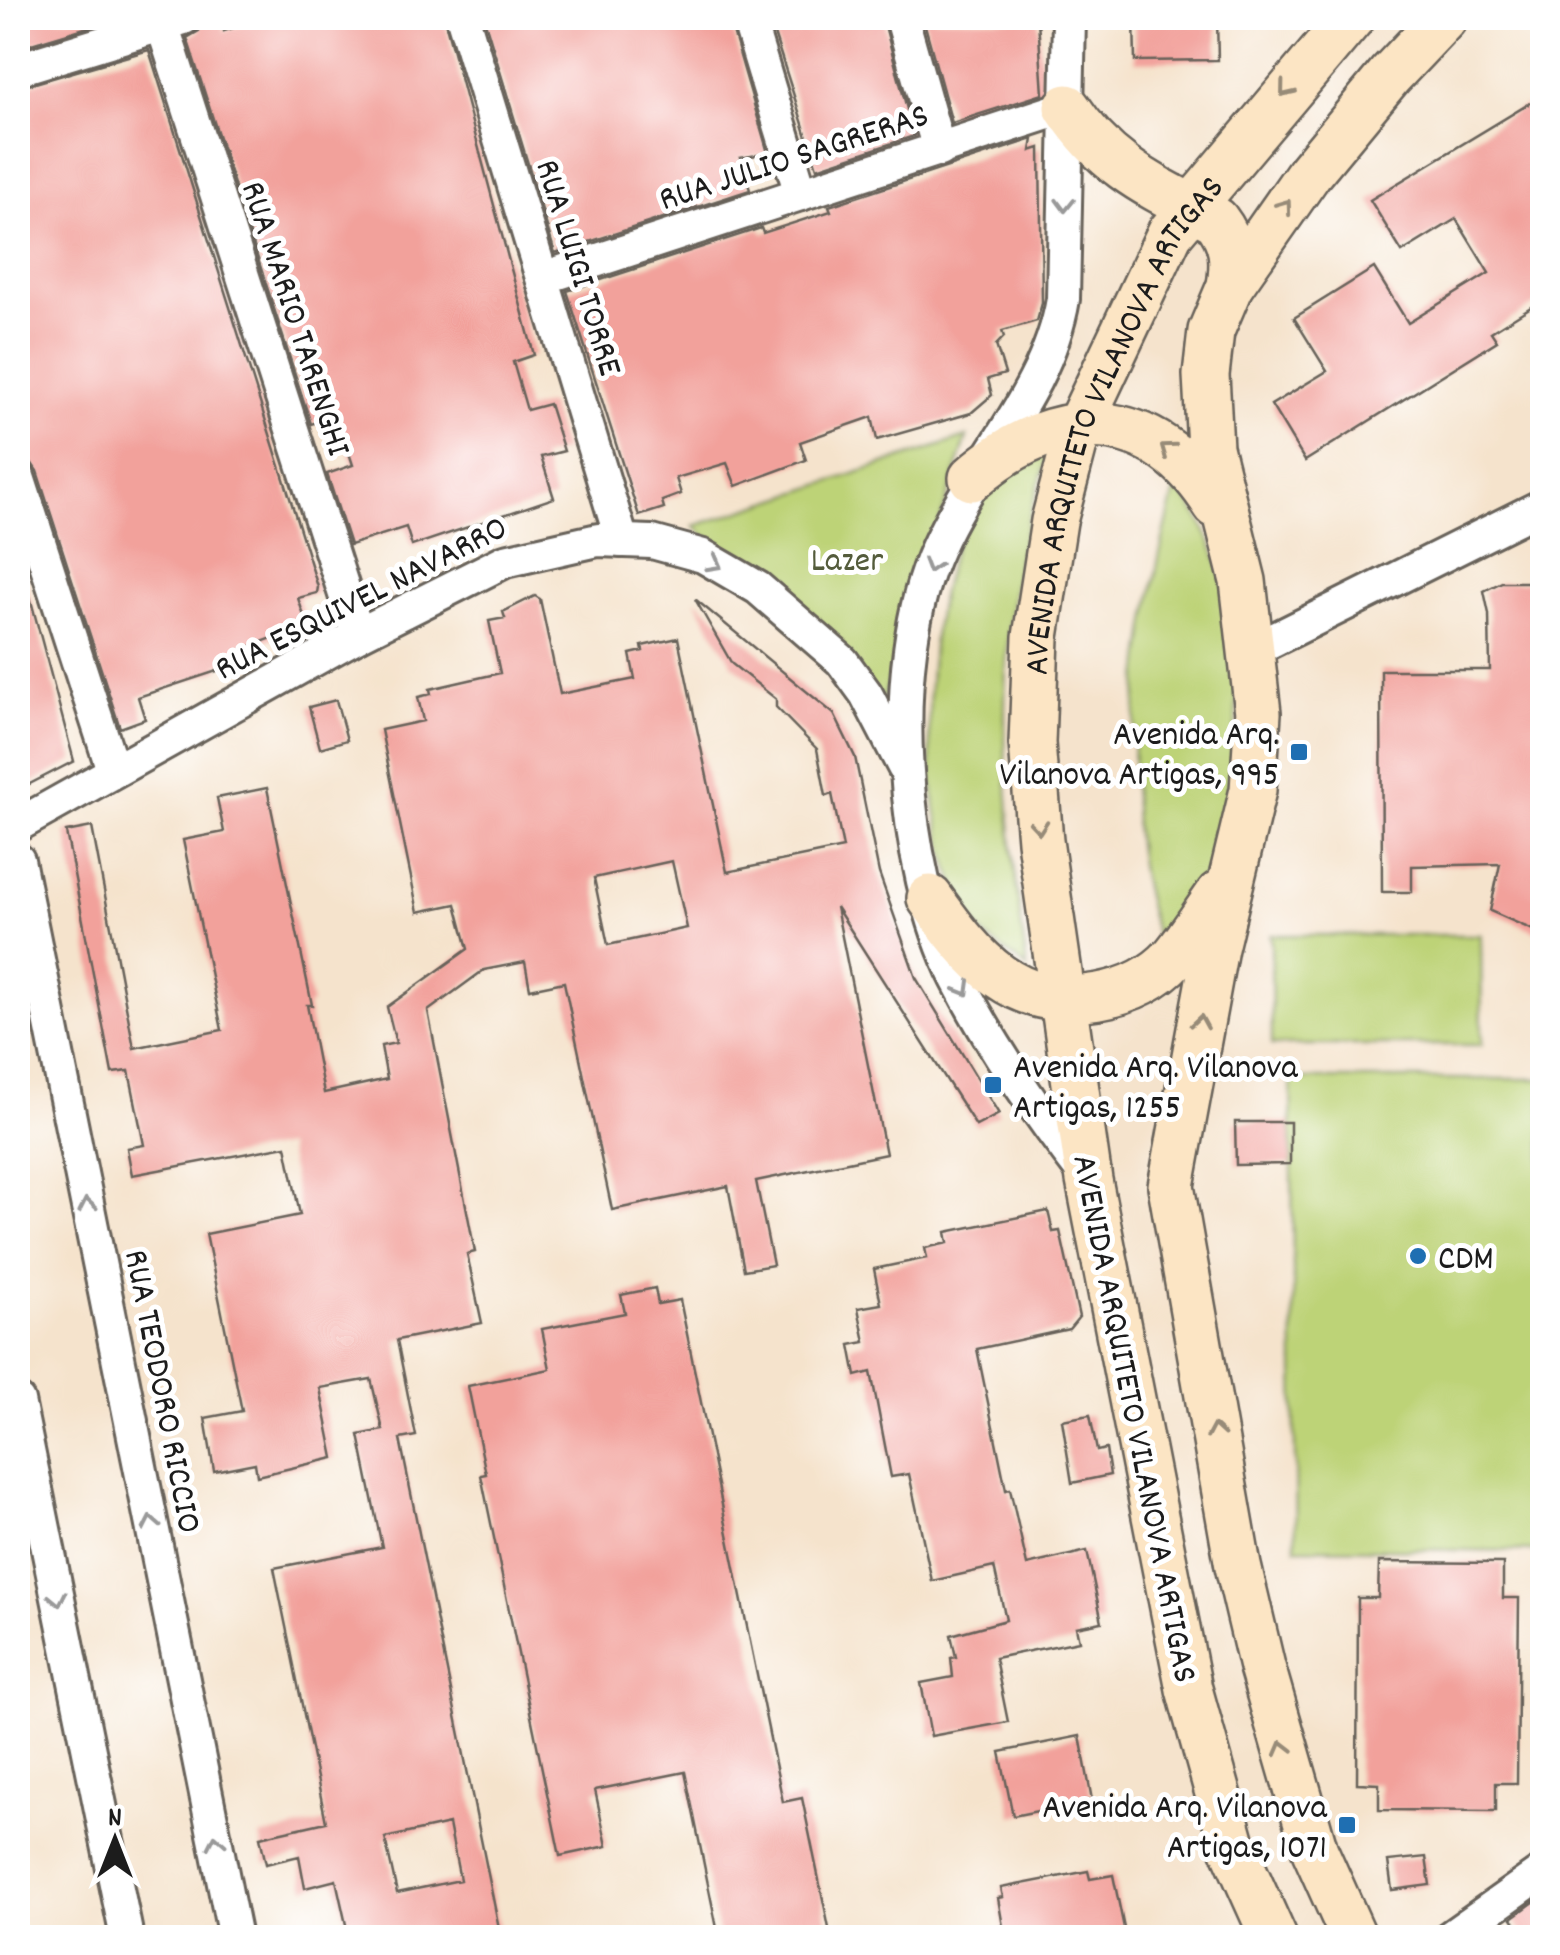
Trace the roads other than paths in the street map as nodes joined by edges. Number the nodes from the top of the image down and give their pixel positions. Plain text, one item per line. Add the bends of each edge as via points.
1 (463, 18) edge
2 (748, 18) edge
3 (1068, 18) edge
4 (1351, 18) edge
5 (1444, 18) edge
6 (173, 21) edge
7 (904, 26) edge
8 (18, 69) edge
9 (1067, 107) junction
10 (939, 150) junction
11 (801, 194) junction
12 (1190, 207) junction
13 (543, 278) junction
14 (1230, 286) junction
15 (1078, 426) junction
16 (18, 476) edge
17 (972, 478) junction
18 (1542, 506) edge
19 (1227, 524) junction
20 (622, 541) junction
21 (358, 635) junction
22 (1253, 650) junction
23 (113, 770) junction
24 (906, 771) junction
25 (18, 825) edge
26 (18, 860) edge
27 (1234, 872) junction
28 (930, 898) junction
29 (1062, 1001) junction
30 (1089, 1180) junction
31 (18, 1401) edge
32 (1542, 1872) edge
33 (127, 1938) edge
34 (235, 1938) edge
35 (1274, 1938) edge
36 (1354, 1938) edge
37 (1449, 1938) edge

1 - 13 street, RUA LUIGI TORRE
2 - 11 street
3 - 9 street
4 -> 12 main road, AVENIDA ARQUITETO VILANOVA ARTIGAS
14 -> 5 main road, AVENIDA ARQUITETO VILANOVA ARTIGAS via 1309,173
6 - 8 street
6 - 21 street, RUA MARIO TARENGHI
7 - 10 street
9 - 10 street, RUA JULIO SAGRERAS
9 - 12 main road via 1113,163
9 -> 17 street via 1057,334
10 - 11 street, RUA JULIO SAGRERAS
11 - 13 street, RUA JULIO SAGRERAS
12 - 14 main road via 1216,220 1227,235 1234,258
12 - 15 main road, AVENIDA ARQUITETO VILANOVA ARTIGAS via 1170,234
13 - 20 street, RUA LUIGI TORRE
14 - 19 main road, AVENIDA ARQUITETO VILANOVA ARTIGAS via 1212,331 1206,376 1210,448
15 - 17 main road via 1005,448
19 -> 15 main road via 1194,470 1162,444 1138,432
15 -> 29 main road, AVENIDA ARQUITETO VILANOVA ARTIGAS via 1036,637 1032,742
16 - 23 street
17 -> 24 street via 935,552 916,618
18 - 22 street
19 - 22 main road, AVENIDA ARQUITETO VILANOVA ARTIGAS
20 - 21 street, RUA ESQUIVEL NAVARRO via 580,543 505,561
20 -> 24 street, RUA ESQUIVEL NAVARRO via 702,556 788,612 858,683
21 - 23 street, RUA ESQUIVEL NAVARRO
22 - 27 main road, AVENIDA ARQUITETO VILANOVA ARTIGAS via 1253,790
23 - 25 street, RUA ESQUIVEL NAVARRO
24 - 28 street
34 -> 26 street, RUA TEODORO RICCIO
27 - 29 main road via 1172,959 1137,986
36 -> 27 main road, AVENIDA ARQUITETO VILANOVA ARTIGAS via 1316,1852 1262,1667 1171,1186
28 - 29 main road via 968,951 997,975
28 -> 30 street via 956,976 1034,1110
29 - 30 main road, AVENIDA ARQUITETO VILANOVA ARTIGAS
30 - 35 main road, AVENIDA ARQUITETO VILANOVA ARTIGAS via 1189,1690 1234,1847
31 -> 33 street
32 - 37 street

